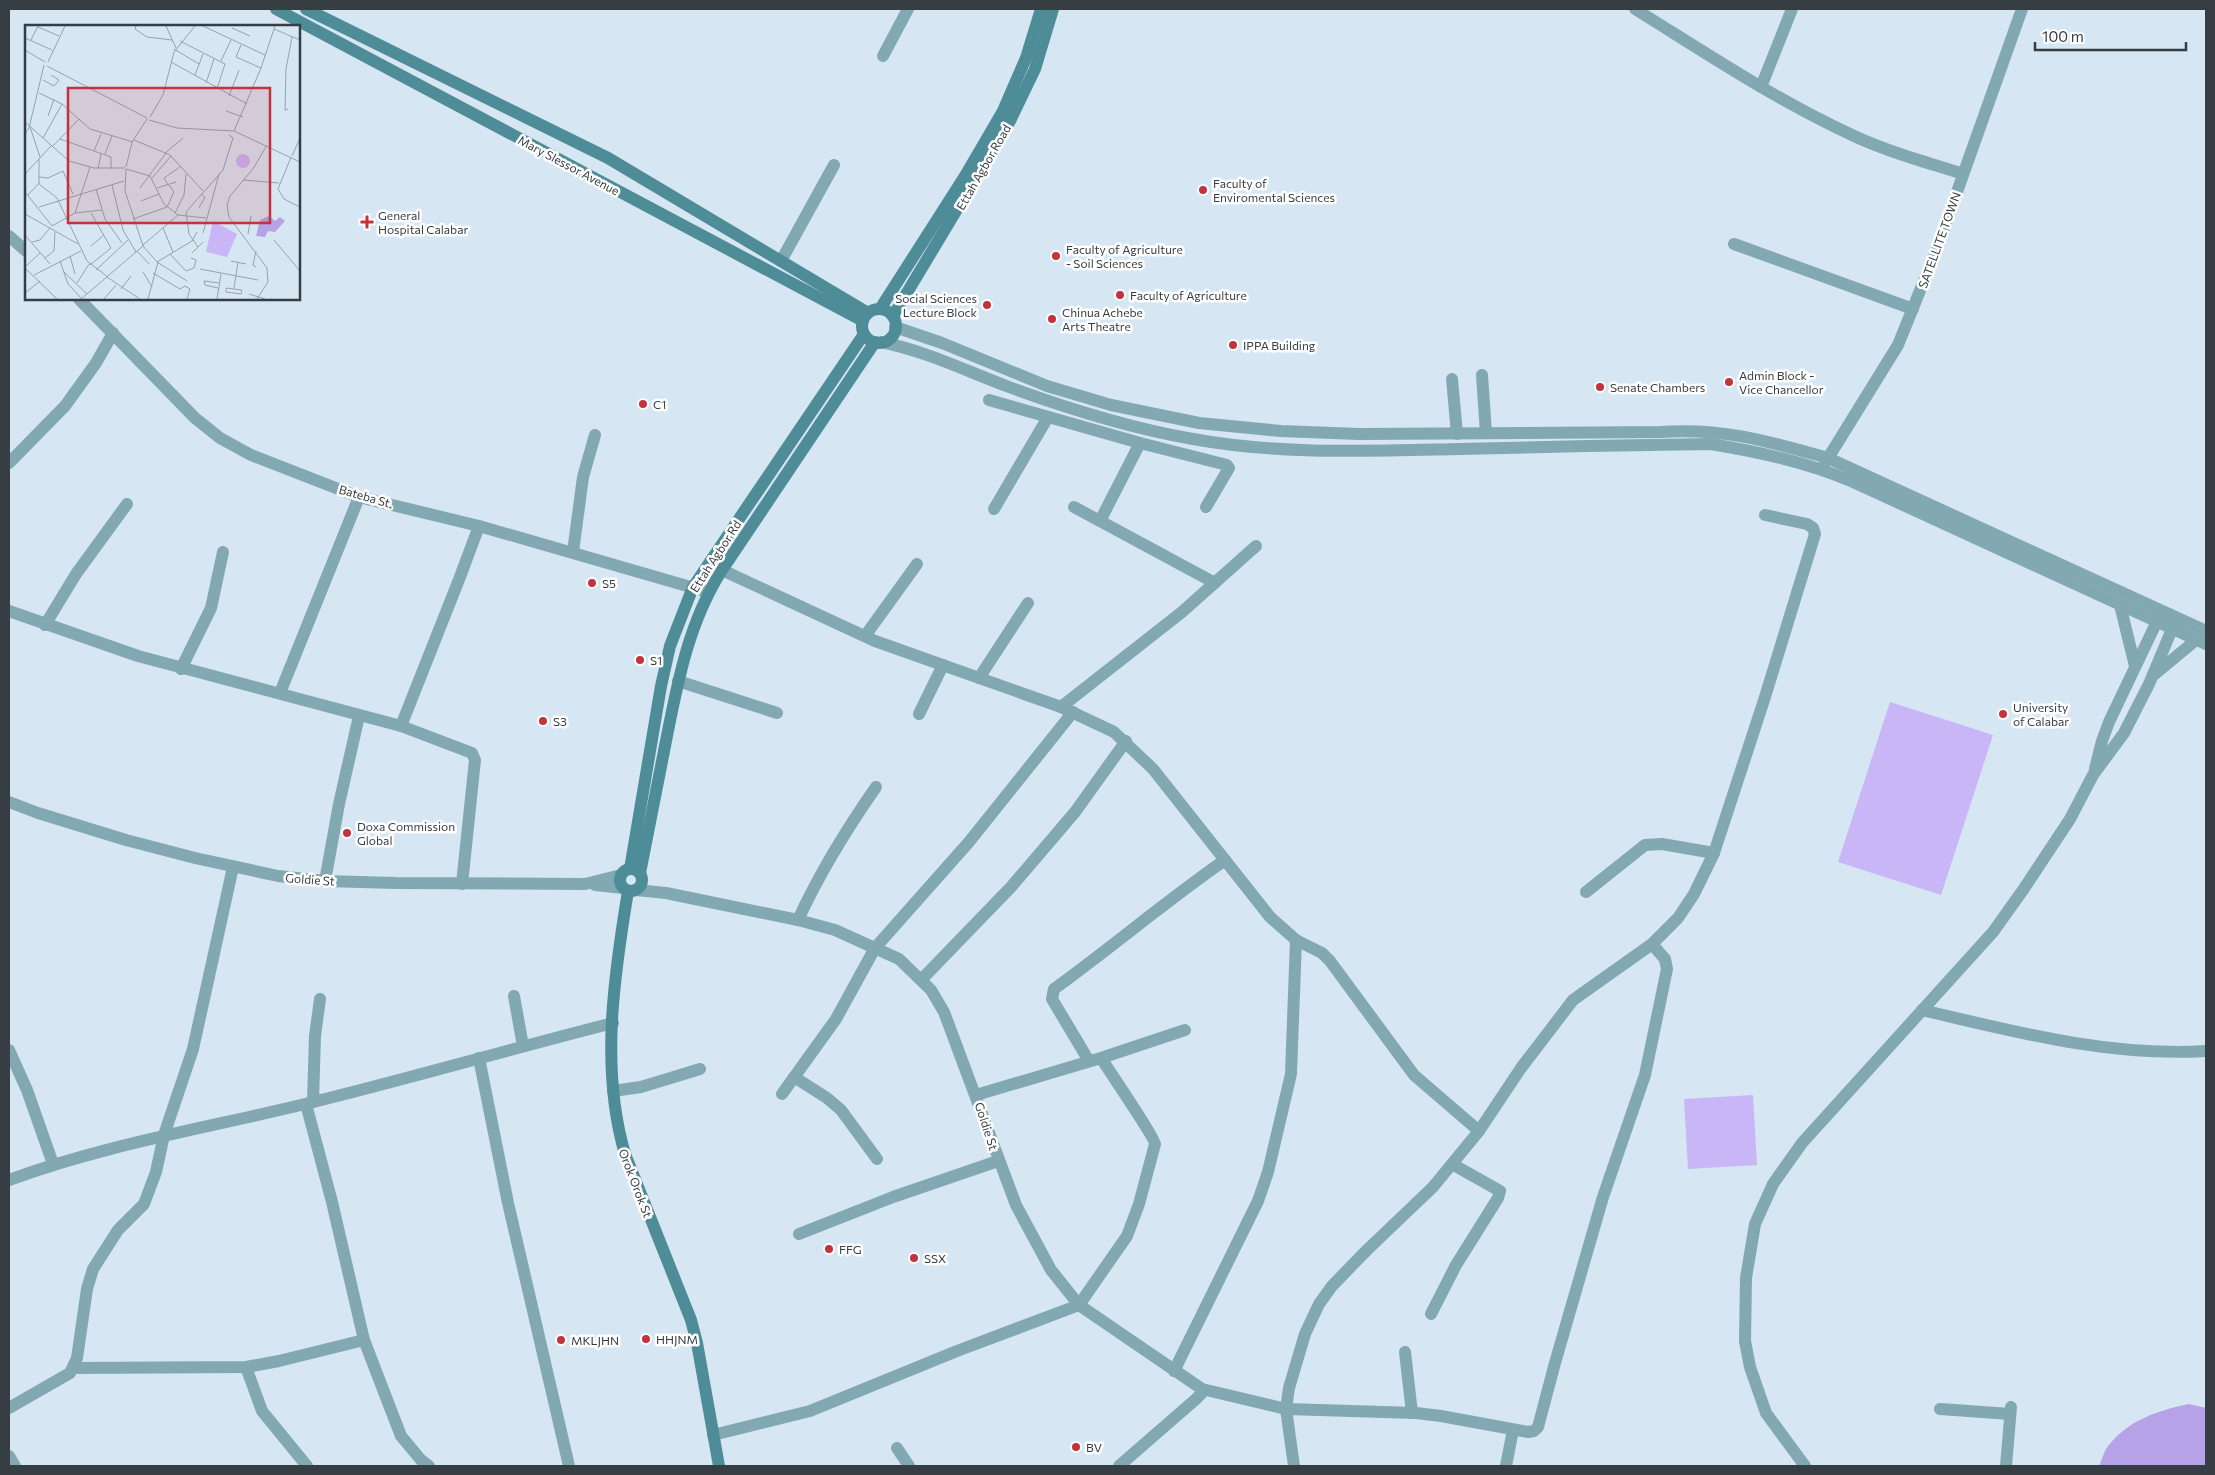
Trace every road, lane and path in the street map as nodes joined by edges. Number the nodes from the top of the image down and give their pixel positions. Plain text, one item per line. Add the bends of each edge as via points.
1 (276, 9) edge
2 (306, 9) edge
3 (908, 9) edge
4 (1041, 9) edge
5 (1053, 9) edge
6 (1635, 9) edge
7 (1792, 9) edge
8 (2022, 9) edge
9 (883, 56) dead end
10 (1761, 87) junction
11 (834, 165) dead end
12 (1963, 174) junction
13 (9, 236) edge
14 (1734, 244) dead end
15 (25, 250) edge
16 (780, 261) junction
17 (80, 300) edge
18 (1913, 309) junction
19 (870, 314) junction
20 (894, 322) junction
21 (113, 334) junction
22 (864, 334) junction
23 (878, 342) junction
24 (1482, 375) dead end
25 (1452, 380) dead end
26 (989, 400) dead end
27 (1048, 417) junction
28 (1486, 433) junction
29 (1457, 434) junction
30 (596, 435) dead end
31 (1140, 443) junction
32 (9, 462) edge
33 (1825, 463) junction
34 (359, 497) junction
35 (127, 504) dead end
36 (1074, 507) dead end
37 (1206, 507) dead end
38 (994, 509) dead end
39 (1765, 515) dead end
40 (1100, 521) junction
41 (479, 526) junction
42 (1256, 546) dead end
43 (223, 552) dead end
44 (573, 552) junction
45 (916, 564) dead end
46 (722, 570) junction
47 (1215, 583) junction
48 (693, 587) junction
49 (708, 592) junction
50 (1028, 603) dead end
51 (2120, 605) junction
52 (9, 611) edge
53 (2160, 616) junction
54 (2175, 623) junction
55 (45, 625) junction
56 (2206, 631) edge
57 (864, 636) junction
58 (2201, 642) edge
59 (943, 665) junction
60 (2135, 666) junction
61 (181, 669) junction
62 (2152, 675) junction
63 (979, 678) junction
64 (678, 681) junction
65 (280, 693) junction
66 (1067, 710) junction
67 (776, 713) dead end
68 (919, 714) dead end
69 (359, 716) junction
70 (400, 726) junction
71 (1126, 741) junction
72 (2093, 775) junction
73 (876, 787) dead end
74 (9, 802) edge
75 (1714, 853) junction
76 (1225, 860) junction
77 (232, 867) junction
78 (631, 880) junction
79 (325, 881) junction
80 (462, 884) junction
81 (1586, 892) dead end
82 (798, 920) junction
83 (1296, 940) junction
84 (1652, 944) junction
85 (875, 948) junction
86 (922, 979) junction
87 (514, 996) dead end
88 (320, 999) dead end
89 (1922, 1010) junction
90 (613, 1023) junction
91 (1185, 1030) dead end
92 (523, 1046) junction
93 (9, 1050) edge
94 (2206, 1051) edge
95 (479, 1058) junction
96 (1101, 1058) junction
97 (1088, 1061) junction
98 (700, 1070) dead end
99 (794, 1077) junction
100 (613, 1091) junction
101 (782, 1094) dead end
102 (976, 1094) junction
103 (310, 1102) junction
104 (1479, 1131) junction
105 (164, 1136) junction
106 (877, 1159) dead end
107 (998, 1161) junction
108 (53, 1164) junction
109 (1452, 1164) junction
110 (9, 1180) edge
111 (799, 1234) dead end
112 (1079, 1305) junction
113 (1431, 1314) dead end
114 (364, 1340) junction
115 (1405, 1352) dead end
116 (246, 1367) junction
117 (74, 1368) junction
118 (1174, 1371) junction
119 (1202, 1388) junction
120 (9, 1408) edge
121 (1286, 1409) junction
122 (1940, 1409) dead end
123 (1412, 1413) junction
124 (1513, 1430) junction
125 (713, 1435) junction
126 (897, 1448) dead end
127 (9, 1456) edge
128 (15, 1466) edge
129 (307, 1466) edge
130 (429, 1466) edge
131 (569, 1466) edge
132 (719, 1466) edge
133 (909, 1466) edge
134 (1119, 1466) edge
135 (1294, 1466) edge
136 (1506, 1466) edge
137 (1805, 1466) edge
138 (2006, 1466) edge

1 - 19 main road, Mary Slessor Avenue
2 - 16 main road, Mary Slessor Avenue via 608,158
3 - 9 street
4 - 19 main road, Ettah Agbor Road via 1026,58 1003,111 965,176
5 - 20 main road, Ettah Agbor Road via 1035,69 1014,113
6 - 10 street
7 - 10 street
8 - 12 street, SATELLITE TOWN
10 - 12 street via 1852,135
11 - 16 street
12 - 18 street, SATELLITE TOWN
13 - 15 street
14 - 18 street
16 - 19 main road, Mary Slessor Avenue
17 - 21 street, Bateba St.
18 - 33 street, SATELLITE TOWN via 1898,344
19 - 20 main road
19 - 22 main road
20 - 23 main road, Ettah Agbor Road via 891,337
20 - 29 street via 1048,386 1161,416 1309,433
21 - 32 street via 65,406
21 - 34 street, Bateba St. via 195,418 220,438 251,455
22 - 23 main road
22 - 48 main road, Ettah Agbor Rd
23 - 33 street via 929,354 1008,386 1094,415 1195,439 1260,448 1342,452 1711,444
23 - 46 main road, Ettah Agbor Rd
24 - 28 street
25 - 29 street
26 - 27 street
27 - 31 street
27 - 38 street
28 - 29 street
28 - 33 street via 1694,430 1730,433 1764,440
30 - 44 street via 583,477
31 - 37 street via 1228,466
31 - 40 street
33 - 51 street
33 - 53 street
34 - 41 street, Bateba St.
34 - 65 street
35 - 55 street via 76,574
36 - 40 street
39 - 75 street via 1807,524 1815,534
40 - 47 street
41 - 44 street, Bateba St.
41 - 70 street
42 - 47 street
43 - 61 street via 211,608
44 - 48 street, Bateba St.
45 - 57 street
46 - 49 main road, Ettah Agbor Rd
46 - 57 street
47 - 66 street
48 - 49 street, Bateba St.
48 - 78 main road, Ettah Agbor Rd via 670,646 661,686
49 - 64 main road, Ettah Agbor Rd
50 - 63 street
51 - 53 street
51 - 60 street
52 - 55 street
53 - 54 street
53 - 60 street
54 - 56 street
54 - 58 street
54 - 62 street
55 - 61 street
57 - 59 street
58 - 62 street
59 - 63 street
59 - 68 street
60 - 72 street via 2104,735
61 - 65 street
62 - 72 street via 2124,734
63 - 66 street
64 - 67 street
64 - 78 main road, Ettah Agbor Rd
65 - 69 street
66 - 71 street
66 - 85 street via 969,842
69 - 70 street
69 - 79 street
70 - 80 street via 472,753 474,757
71 - 76 street via 1153,769
71 - 86 street via 1043,850
72 - 89 street via 2070,819 1993,932
73 - 82 street via 816,880
74 - 77 street, Goldie St via 126,840
75 - 81 street via 1662,844 1645,845
75 - 84 street via 1689,902
76 - 83 street via 1270,917
76 - 97 street via 1054,989 1052,999
77 - 79 street, Goldie St
77 - 105 street via 193,1049
78 - 80 street, Goldie St via 585,884
78 - 82 street, Goldie St via 666,893
78 - 90 main road, Orok Orok St via 622,930
79 - 80 street, Goldie St
82 - 85 street, Goldie St via 834,930
83 - 104 street via 1330,961 1414,1075
83 - 118 street via 1291,1074 1268,1172 1258,1201
84 - 104 street via 1573,1000 1521,1068
84 - 124 street, Goldie St via 1664,959 1667,969 1645,1075 1603,1197 1538,1427 1528,1432
85 - 86 street, Goldie St via 899,959
85 - 99 street via 836,1019
86 - 102 street, Goldie St via 944,1012
87 - 92 street
88 - 103 street
89 - 94 street via 2034,1036 2105,1048 2170,1053
89 - 137 street via 1802,1143 1772,1184 1755,1224 1746,1278 1744,1316 1750,1367 1766,1413
90 - 92 street
90 - 100 main road, Orok Orok St
91 - 96 street
92 - 95 street
93 - 108 street
95 - 103 street
95 - 131 street via 508,1203
96 - 97 street
96 - 112 street via 1153,1136 1155,1144 1127,1236
97 - 102 street
98 - 100 street via 641,1087
99 - 101 street
99 - 106 street via 841,1110
100 - 125 main road, Orok Orok St via 617,1128 625,1154 691,1320
102 - 107 street, Goldie St
103 - 105 street
103 - 114 street
104 - 109 street
105 - 108 street
105 - 117 street via 144,1204 118,1230 93,1269
107 - 111 street
107 - 112 street, Goldie St via 1031,1236 1051,1270
108 - 110 street
109 - 113 street via 1500,1191
109 - 121 street via 1433,1187 1332,1286 1319,1304 1297,1359
112 - 118 street, Goldie St
112 - 125 street via 810,1411
114 - 116 street
114 - 130 street via 401,1436
115 - 123 street
116 - 117 street
116 - 129 street via 262,1411
117 - 120 street via 64,1378
118 - 119 street, Goldie St
119 - 121 street, Goldie St
119 - 134 street via 1196,1399
121 - 123 street, Goldie St
121 - 135 street
122 - 138 street via 2010,1411
123 - 124 street, Goldie St
124 - 136 street
125 - 132 main road, Orok Orok St
126 - 133 street
127 - 128 street

